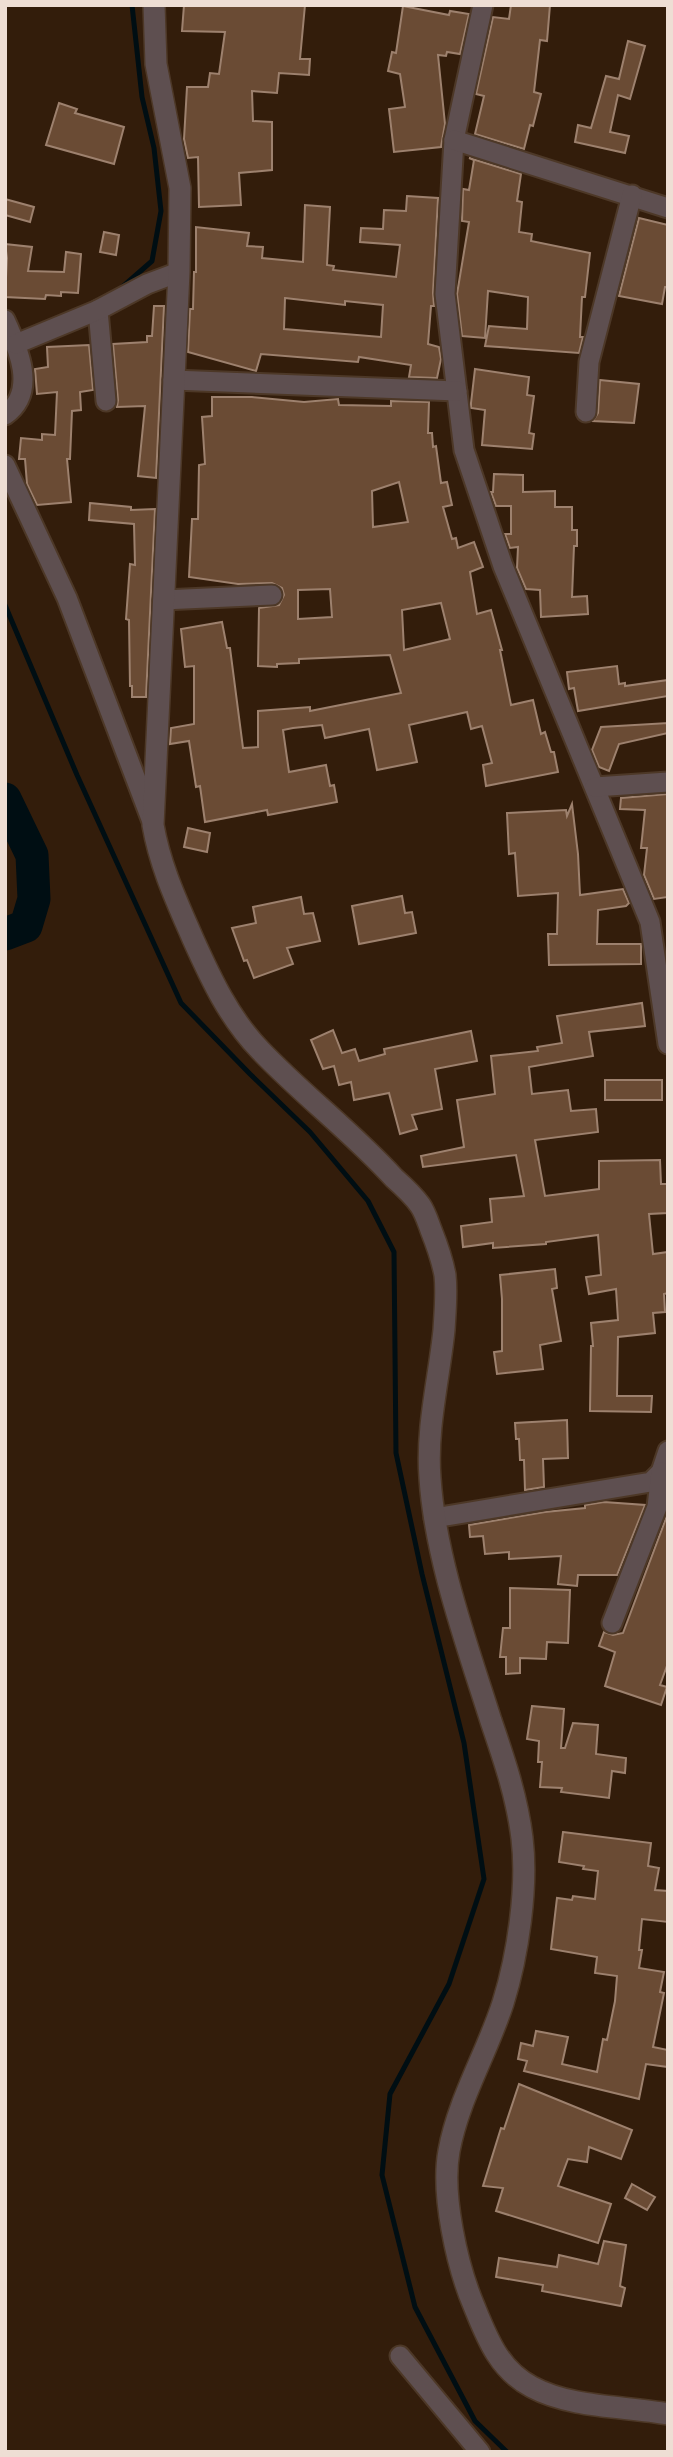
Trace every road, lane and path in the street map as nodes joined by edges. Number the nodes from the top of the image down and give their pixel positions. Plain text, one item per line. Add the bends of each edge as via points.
1 (154, 5) edge
2 (483, 5) edge
3 (454, 140) junction
4 (632, 195) junction
5 (668, 208) edge
6 (179, 272) junction
7 (98, 310) junction
8 (5, 320) edge
9 (15, 342) junction
10 (173, 380) junction
11 (457, 391) junction
12 (106, 401) dead end
13 (586, 412) dead end
14 (5, 415) edge
15 (5, 464) edge
16 (272, 595) dead end
17 (163, 600) junction
18 (668, 782) edge
19 (595, 788) junction
20 (153, 825) junction
21 (666, 1022) edge
22 (668, 1044) edge
23 (668, 1451) edge
24 (661, 1472) junction
25 (434, 1518) junction
26 (612, 1623) dead end
27 (400, 2356) dead end
28 (668, 2414) edge
29 (480, 2452) edge

1 - 6 street via 156,64 180,188
2 - 3 street
3 - 4 street
3 - 11 street via 445,294
4 - 5 street
4 - 13 street via 589,362
6 - 7 street
6 - 10 street
7 - 9 street
7 - 12 street
8 - 9 street
9 - 14 street via 23,368 22,386 18,401
10 - 11 street
10 - 17 street
11 - 19 street via 464,450 503,566
15 - 20 street via 67,598
16 - 17 street
17 - 20 street
18 - 19 street
19 - 21 street via 650,922
20 - 25 street via 172,891 234,1021 259,1050 373,1155 420,1205 428,1222 445,1278 431,1426 429,1473
21 - 22 street
23 - 24 street
24 - 25 street via 651,1482
24 - 26 street via 657,1507
25 - 28 street via 512,1785 523,1840 517,1946 502,2004 448,2154 453,2234 466,2287 488,2341 508,2371 528,2385 572,2400
27 - 29 street

